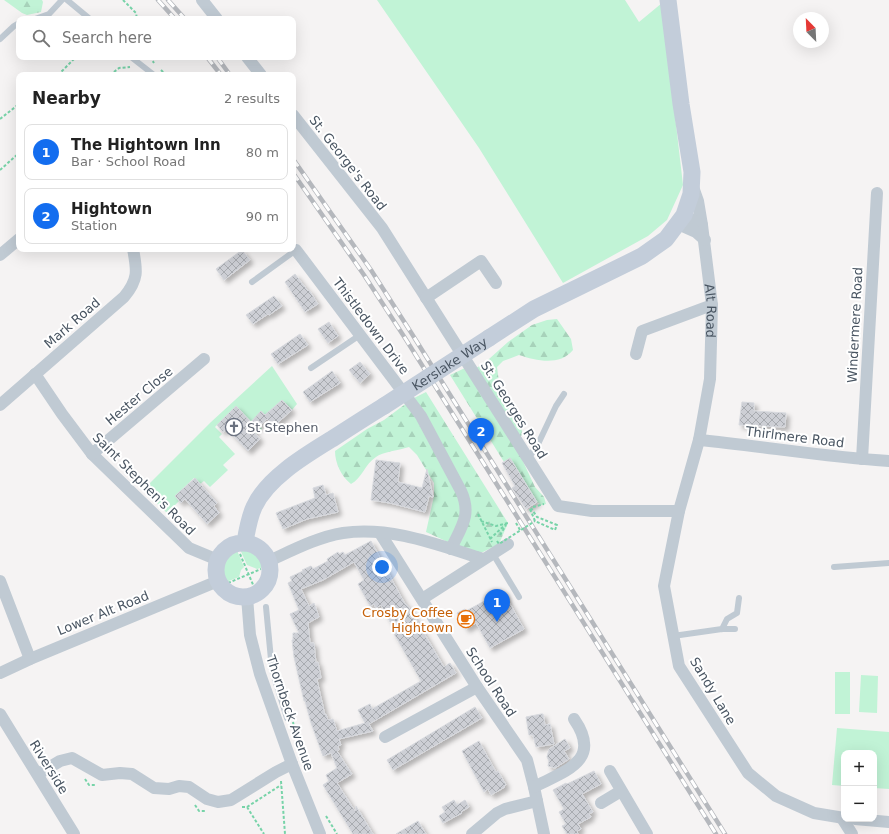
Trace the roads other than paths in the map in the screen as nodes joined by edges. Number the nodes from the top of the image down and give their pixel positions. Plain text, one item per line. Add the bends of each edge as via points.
1 (62, 0) edge
2 (67, 0) edge
3 (202, 0) edge
4 (668, 0) edge
5 (43, 16) edge
6 (86, 16) edge
7 (215, 16) edge
8 (16, 25) edge
9 (0, 39) edge
10 (135, 60) edge
11 (249, 60) edge
12 (151, 72) edge
13 (259, 72) edge
14 (296, 119) edge
15 (692, 185) junction
16 (877, 193) dead end
17 (681, 220) junction
18 (702, 225) junction
19 (382, 228) joint
20 (705, 240) junction
21 (16, 242) edge
22 (296, 249) edge
23 (133, 252) edge
24 (290, 252) edge
25 (0, 255) edge
26 (252, 282) dead end
27 (496, 282) dead end
28 (426, 298) junction
29 (712, 305) junction
30 (360, 335) junction
31 (636, 354) dead end
32 (204, 359) dead end
33 (311, 368) dead end
34 (35, 374) junction
35 (564, 394) dead end
36 (0, 405) edge
37 (698, 440) junction
38 (92, 454) junction
39 (528, 459) junction
40 (862, 459) junction
41 (889, 460) edge
42 (679, 511) junction
43 (380, 533) junction
44 (508, 544) dead end
45 (242, 548) junction
46 (451, 549) junction
47 (488, 556) junction
48 (218, 560) junction
49 (889, 563) edge
50 (267, 565) junction
51 (834, 567) dead end
52 (0, 581) edge
53 (223, 582) junction
54 (250, 592) junction
55 (519, 598) dead end
56 (738, 598) dead end
57 (422, 599) junction
58 (266, 607) dead end
59 (722, 629) junction
60 (735, 629) dead end
61 (673, 636) junction
62 (30, 659) junction
63 (272, 670) junction
64 (0, 673) edge
65 (260, 674) junction
66 (477, 687) junction
67 (0, 714) edge
68 (287, 718) dead end
69 (574, 719) dead end
70 (385, 737) dead end
71 (292, 764) junction
72 (610, 771) dead end
73 (38, 774) junction
74 (534, 787) junction
75 (621, 791) junction
76 (537, 800) junction
77 (601, 803) dead end
78 (841, 818) edge
79 (877, 821) edge
80 (845, 822) edge
81 (889, 822) edge
82 (74, 834) edge
83 (320, 834) edge
84 (472, 834) edge
85 (544, 834) edge
86 (647, 834) edge
87 (852, 834) edge

1 - 5 lane via 49,14
2 - 6 lane
3 - 7 street
4 - 15 street
8 - 9 lane
10 - 12 lane
11 - 13 street
14 - 19 street, St. George's Road
15 - 17 street via 689,204
15 - 18 street, Alt Road
16 - 40 street, Windermere Road
17 - 18 street
17 - 20 street
17 - 45 street, Kerslake Way, bridge via 666,239 642,256 534,309 287,469 254,506
18 - 20 street, Alt Road
19 - 28 street, St. Georges Road
20 - 29 street, Alt Road
21 - 25 street
22 - 30 street, Thistledown Drive
23 - 34 street, Mark Road via 136,274 132,287 124,297
24 - 26 lane
27 - 28 street via 481,261
28 - 39 street, St. Georges Road
29 - 31 street via 642,331
29 - 37 street, Alt Road via 710,379
30 - 33 lane
30 - 46 street, Thistledown Drive via 421,416 464,496 466,516
32 - 38 street, Hester Close
34 - 36 street, Mark Road
34 - 38 street, Saint Stephen's Road
35 - 39 lane
37 - 40 street, Thirlmere Road
37 - 42 street, Alt Road
38 - 48 street, Saint Stephen's Road via 189,548
39 - 42 street, St. Georges Road via 558,506 592,511
40 - 41 street, Thirlmere Road
42 - 61 street, Sandy Lane via 664,586
43 - 46 street via 399,534
43 - 50 street via 343,533 301,546
43 - 57 street, School Road
44 - 47 street
45 - 48 street via 236,543 228,546
45 - 50 street via 253,544 260,548 266,554
46 - 47 street
47 - 55 lane
47 - 57 street
48 - 53 street via 216,570
49 - 51 lane
50 - 54 street via 271,573 267,584 259,593
52 - 62 street
53 - 54 street via 223,588 238,597
53 - 62 street, Lower Alt Road
54 - 65 street, Thornbeck Avenue via 250,635
56 - 59 lane via 737,613 727,619
57 - 66 street, School Road
58 - 63 lane
59 - 60 lane
59 - 61 lane
61 - 78 street, Sandy Lane via 679,666 748,773 776,796 814,813
62 - 64 street, Lower Alt Road
63 - 65 lane
63 - 68 lane
65 - 71 street, Thornbeck Avenue
66 - 70 street
66 - 74 street, School Road via 527,760
67 - 73 street, Riverside
69 - 74 street via 582,733 584,750 581,758 572,767
71 - 73 street via 232,800 218,802 207,799 189,787 154,788 132,774 102,775 72,758 60,761
71 - 83 street, Thornbeck Avenue
72 - 75 street
73 - 82 street, Riverside
74 - 76 street, School Road
75 - 77 street
75 - 86 street
76 - 84 street via 497,813
76 - 85 street, School Road
79 - 81 street
80 - 87 street

